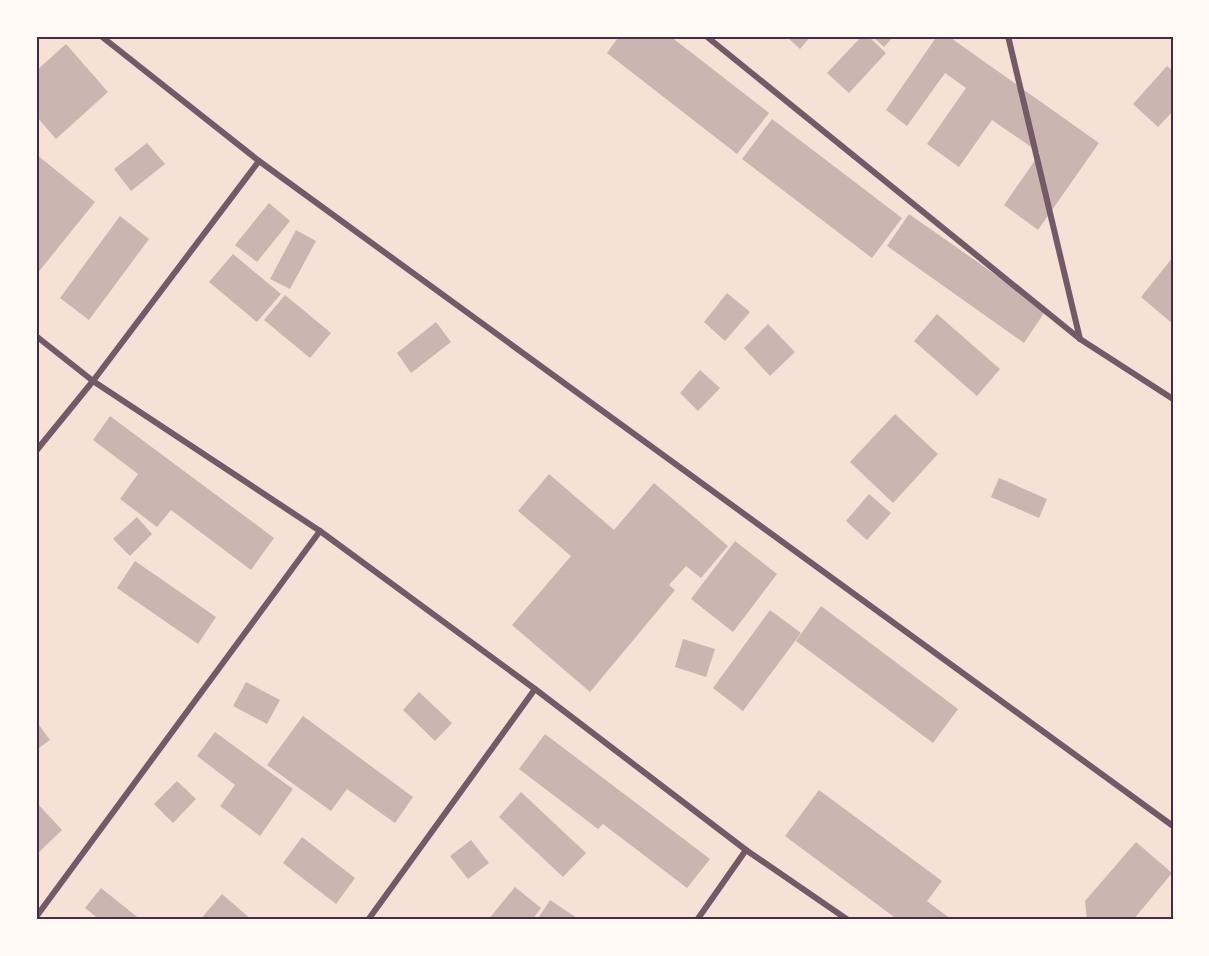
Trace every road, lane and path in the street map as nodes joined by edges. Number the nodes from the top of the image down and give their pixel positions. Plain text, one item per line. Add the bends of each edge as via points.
1 (100, 36) edge
2 (706, 36) edge
3 (1008, 36) edge
4 (259, 161) junction
5 (36, 336) edge
6 (1080, 339) junction
7 (93, 381) junction
8 (1173, 399) edge
9 (36, 451) edge
10 (320, 531) junction
11 (535, 689) junction
12 (1173, 826) edge
13 (747, 850) junction
14 (36, 917) edge
15 (368, 920) edge
16 (697, 920) edge
17 (848, 920) edge

1 - 4 street
2 - 6 street
3 - 6 street
4 - 7 street
4 - 12 street
5 - 7 street
6 - 8 street
7 - 9 street
7 - 10 street
10 - 11 street
10 - 14 street
11 - 13 street
11 - 15 street
13 - 16 street
13 - 17 street

